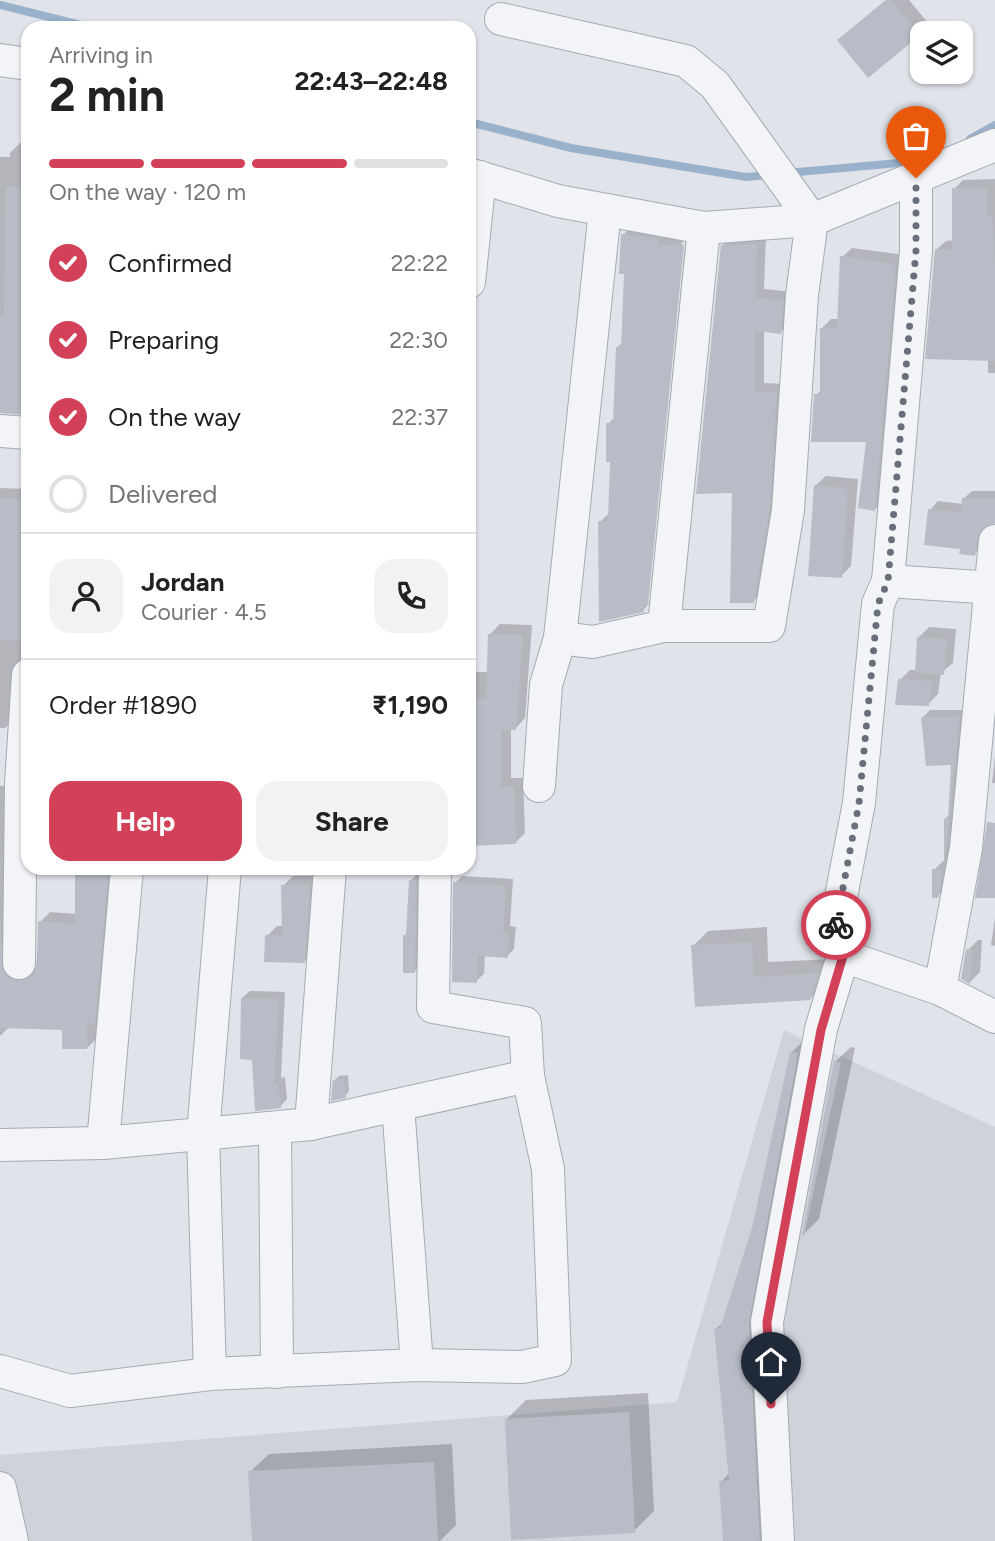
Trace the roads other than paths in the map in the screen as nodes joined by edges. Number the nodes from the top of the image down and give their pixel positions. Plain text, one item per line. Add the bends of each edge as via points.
1 (500, 19) dead end
2 (0, 60) edge
3 (21, 63) edge
4 (995, 145) edge
5 (476, 176) edge
6 (916, 178) junction
7 (605, 210) junction
8 (812, 220) junction
9 (704, 228) junction
10 (0, 431) edge
11 (21, 432) edge
12 (995, 541) edge
13 (888, 581) junction
14 (993, 588) edge
15 (664, 626) junction
16 (560, 638) junction
17 (21, 737) edge
18 (16, 782) edge
19 (539, 786) dead end
20 (126, 875) edge
21 (224, 875) edge
22 (329, 875) edge
23 (435, 875) edge
24 (843, 956) junction
25 (19, 963) dead end
26 (940, 989) junction
27 (995, 1017) edge
28 (528, 1076) junction
29 (398, 1105) junction
30 (310, 1124) junction
31 (275, 1128) junction
32 (203, 1134) junction
33 (103, 1143) junction
34 (0, 1145) edge
35 (417, 1365) junction
36 (0, 1371) edge
37 (277, 1372) junction
38 (210, 1374) junction
39 (0, 1488) edge
40 (12, 1541) edge
41 (778, 1541) edge

1 - 8 street via 686,61 715,85
2 - 3 street
4 - 6 street
5 - 7 street
6 - 8 street
6 - 13 street via 916,250
7 - 9 street
7 - 16 street
8 - 9 street
8 - 15 street via 802,295 788,510 769,626
9 - 15 street
10 - 11 street
12 - 14 street
13 - 14 street
13 - 24 street via 878,604 859,803 835,928
14 - 26 street via 966,848
15 - 16 street via 593,642
16 - 19 street via 546,685
17 - 18 street
18 - 25 street
20 - 33 street
21 - 32 street
22 - 30 street
23 - 28 street via 433,1007 525,1023
24 - 26 street
24 - 41 street via 821,1030 767,1322
26 - 27 street
28 - 29 street
28 - 35 street via 548,1169 555,1360 522,1367
29 - 30 street
29 - 35 street
30 - 31 street
31 - 32 street
31 - 37 street
32 - 33 street
32 - 38 street
33 - 34 street
35 - 37 street
36 - 38 street via 70,1391
37 - 38 street
39 - 40 street

